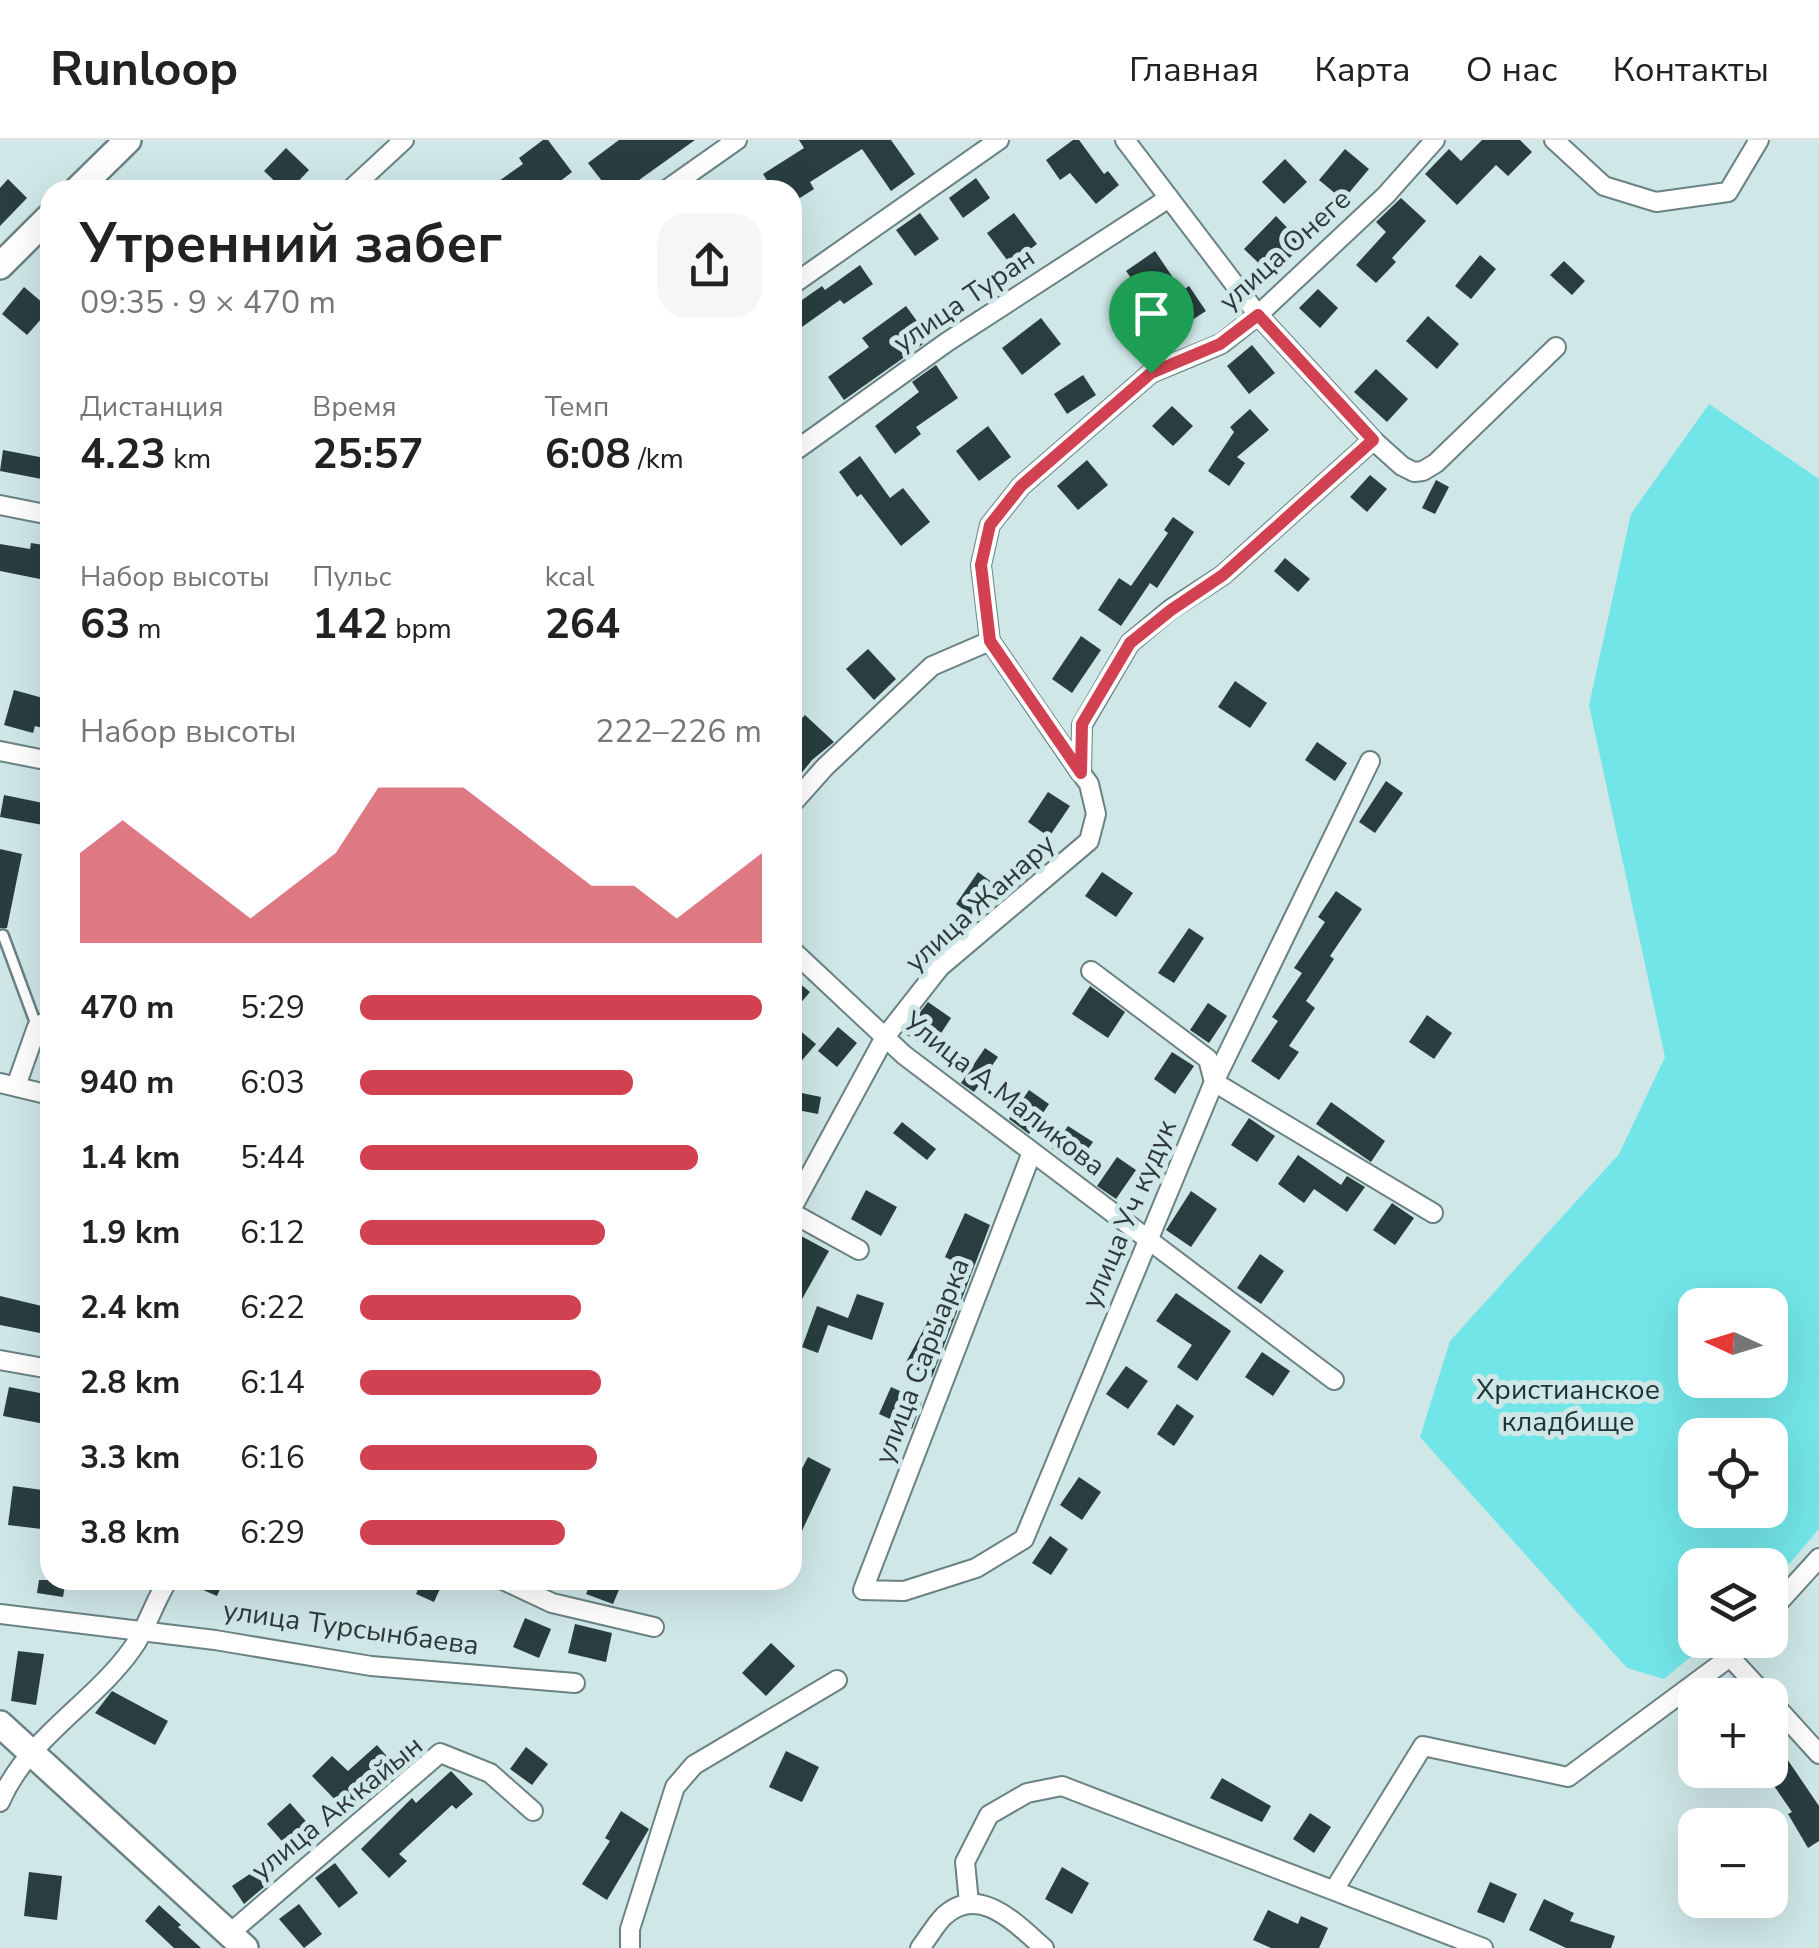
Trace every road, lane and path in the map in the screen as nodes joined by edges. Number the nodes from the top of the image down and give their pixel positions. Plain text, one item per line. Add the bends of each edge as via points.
1 (128, 140) edge
2 (404, 140) edge
3 (737, 140) edge
4 (999, 140) edge
5 (1125, 140) edge
6 (1435, 140) edge
7 (1554, 140) edge
8 (1759, 140) edge
9 (87, 180) edge
10 (360, 180) edge
11 (680, 180) edge
12 (1169, 198) junction
13 (40, 232) edge
14 (0, 266) edge
15 (802, 279) edge
16 (1258, 315) junction
17 (1556, 347) dead end
18 (1373, 440) junction
19 (802, 446) edge
20 (0, 504) edge
21 (40, 513) edge
22 (990, 641) junction
23 (0, 751) edge
24 (40, 759) edge
25 (1370, 761) dead end
26 (1081, 773) junction
27 (802, 793) edge
28 (3, 935) dead end
29 (802, 959) edge
30 (1091, 971) dead end
31 (40, 1016) edge
32 (40, 1028) edge
33 (885, 1037) junction
34 (1214, 1082) junction
35 (8, 1085) edge
36 (40, 1093) edge
37 (1032, 1152) junction
38 (802, 1191) edge
39 (1433, 1213) dead end
40 (802, 1216) edge
41 (1148, 1240) junction
42 (859, 1250) dead end
43 (0, 1360) edge
44 (40, 1367) edge
45 (1334, 1380) dead end
46 (1819, 1558) edge
47 (163, 1590) edge
48 (524, 1590) edge
49 (863, 1590) joint
50 (1788, 1592) edge
51 (0, 1614) edge
52 (654, 1626) dead end
53 (142, 1630) junction
54 (1729, 1658) edge
55 (1731, 1658) edge
56 (1749, 1678) edge
57 (837, 1680) dead end
58 (575, 1684) dead end
59 (1788, 1720) edge
60 (0, 1724) edge
61 (32, 1753) junction
62 (1819, 1754) edge
63 (0, 1802) edge
64 (533, 1811) dead end
65 (1334, 1890) junction
66 (969, 1903) junction
67 (237, 1940) edge
68 (630, 1948) edge
69 (920, 1948) edge
70 (1044, 1948) edge
71 (1482, 1948) edge

1 - 9 street
2 - 10 street
3 - 11 street
4 - 15 street
5 - 12 street
6 - 16 street, улица Онеге
7 - 8 street via 1604,186 1656,202 1728,192
12 - 16 street
12 - 19 street, улица Туран
13 - 14 street
16 - 18 street
16 - 22 street, улица Онеге via 1220,344 1151,373 1021,486 990,525 981,565
17 - 18 street via 1423,471 1402,466
18 - 26 street, улица Жанару via 1223,575 1130,643 1082,724
20 - 21 street
22 - 26 street
22 - 27 street via 932,666
23 - 24 street
25 - 34 street, улица Уч кудук
26 - 33 street, улица Жанару via 1096,814 1089,841 940,967
28 - 31 lane
29 - 33 street, Улица А.Маликова
30 - 34 street via 1208,1059
32 - 35 street
33 - 37 street, Улица А.Маликова
33 - 38 street, улица Жанару
34 - 39 street
34 - 41 street, улица Уч кудук
35 - 36 street
37 - 41 street, Улица А.Маликова
37 - 49 street, улица Сарыарка
40 - 42 street
41 - 45 street, Улица А.Маликова
41 - 49 street, улица Уч кудук via 1024,1539 976,1568 904,1591
43 - 44 street
46 - 50 street
47 - 53 street
48 - 52 street via 552,1603
51 - 53 street, улица Турсынбаева
53 - 58 street, улица Турсынбаева via 371,1666
53 - 61 street via 109,1676
54 - 65 street via 1568,1776 1423,1746
55 - 56 street
57 - 68 street via 694,1765 676,1787 630,1929
59 - 62 street
60 - 61 street
61 - 63 street
61 - 67 street
64 - 67 street, улица Ак кайын via 490,1773 440,1753
65 - 66 street via 1062,1786 1028,1793 989,1816 965,1862
65 - 71 street
66 - 69 street via 945,1915
66 - 70 street via 999,1909

